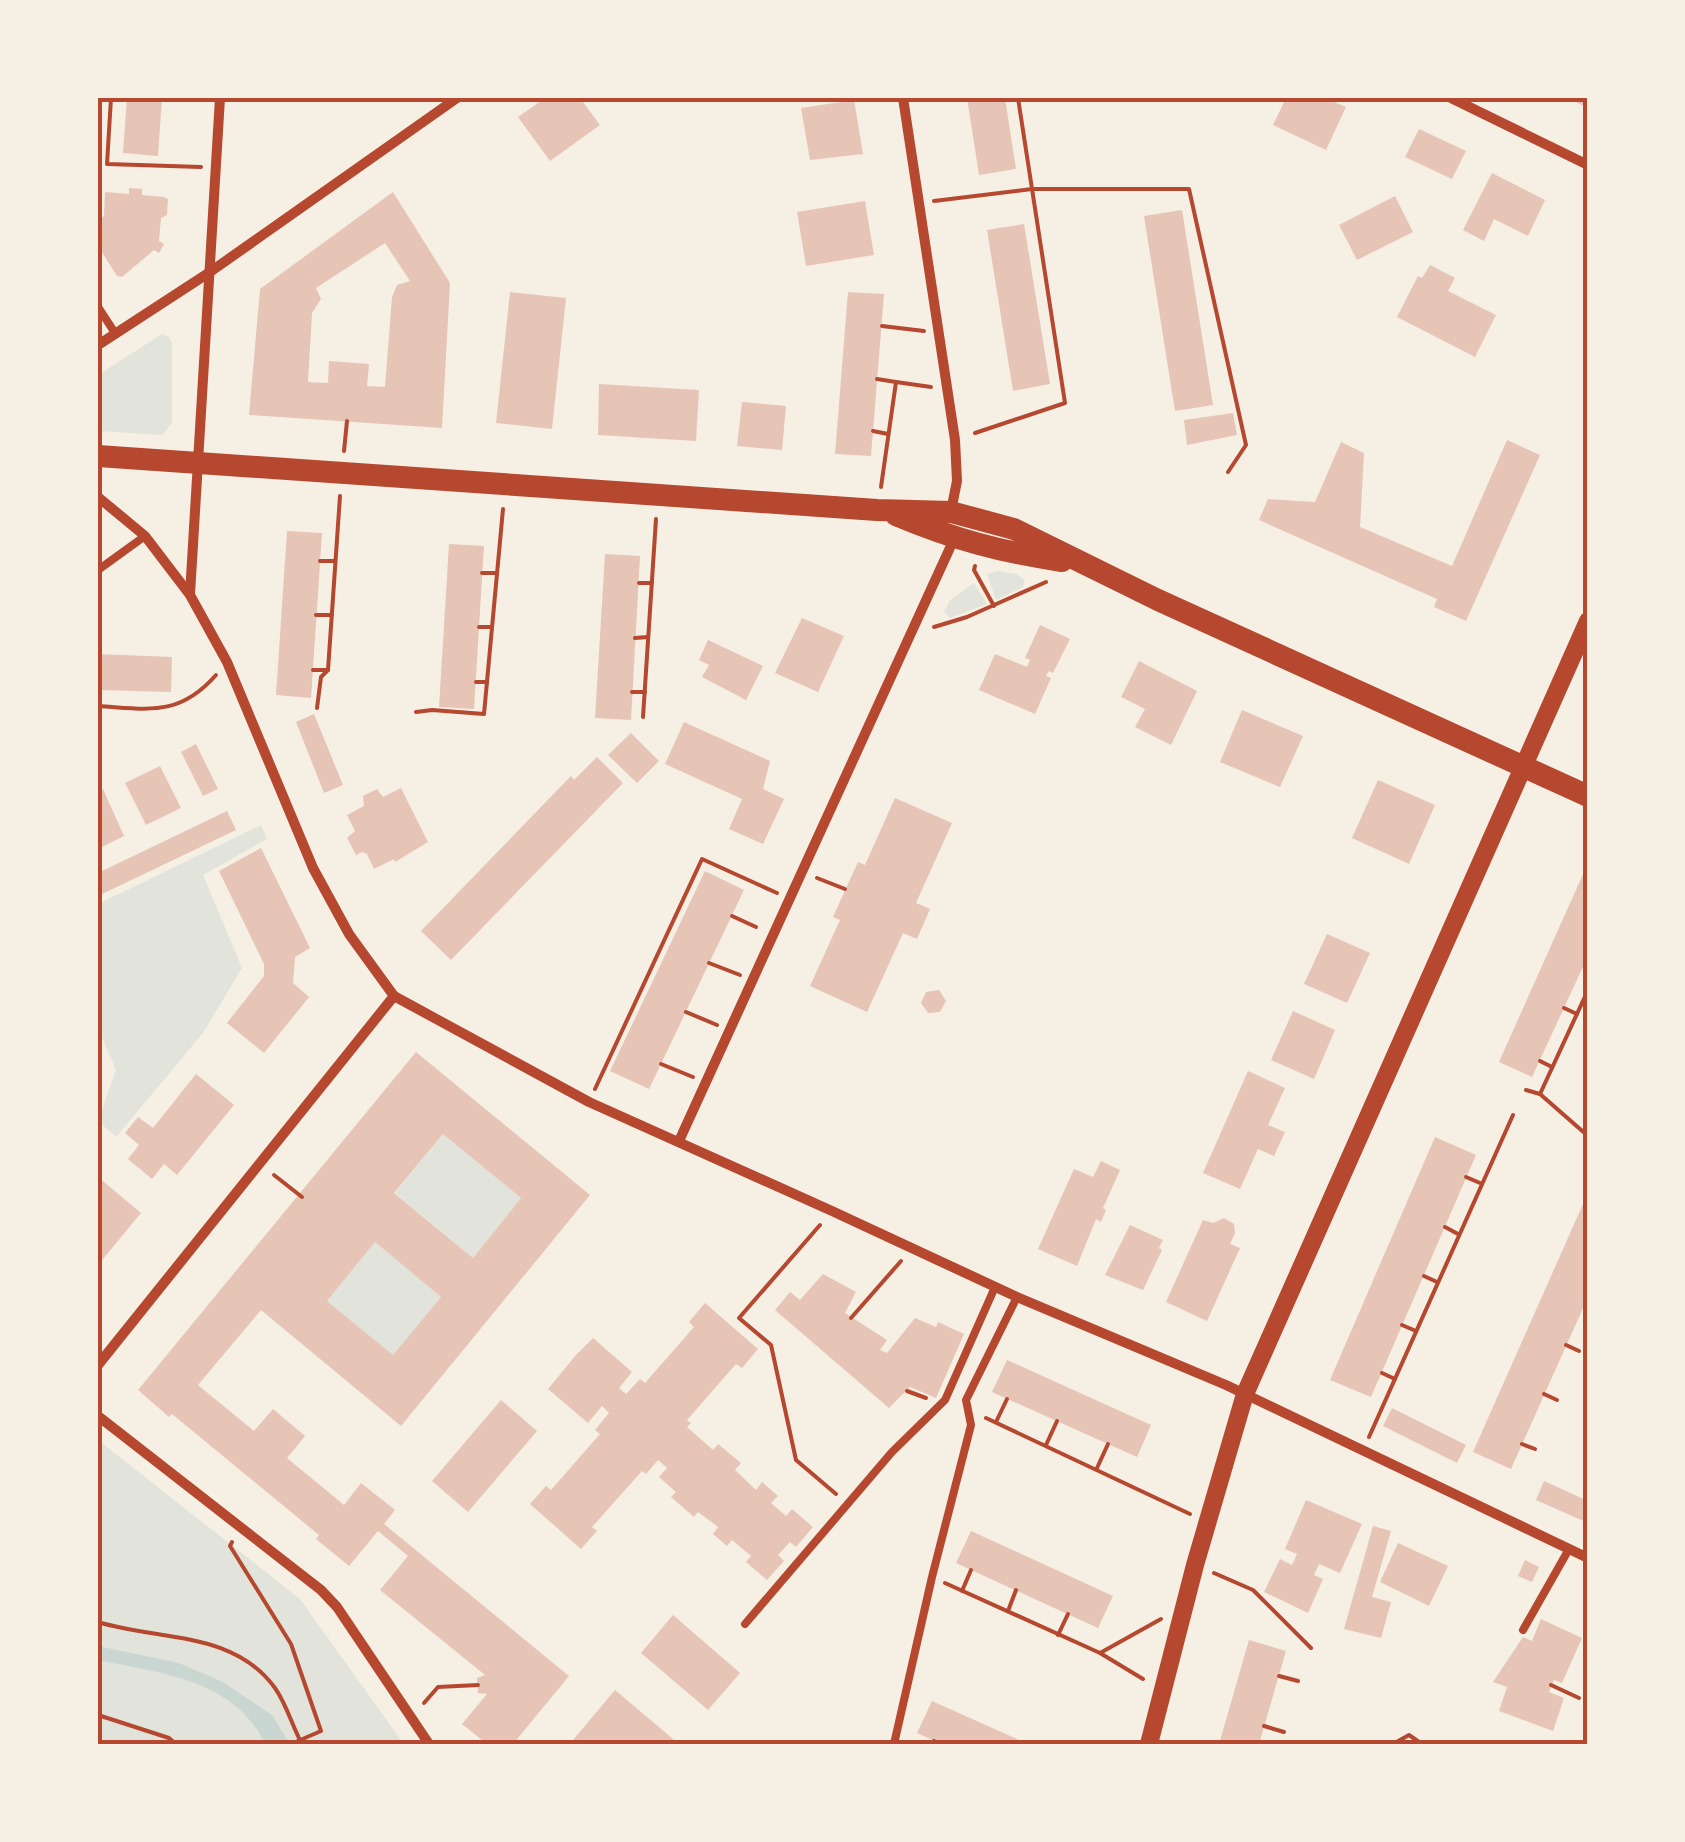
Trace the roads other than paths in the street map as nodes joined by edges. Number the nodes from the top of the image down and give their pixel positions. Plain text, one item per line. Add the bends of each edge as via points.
1 (220, 98) edge
2 (457, 98) edge
3 (903, 98) edge
4 (1451, 98) edge
5 (1588, 165) edge
6 (210, 272) junction
7 (98, 307) edge
8 (116, 333) junction
9 (98, 345) edge
10 (98, 456) edge
11 (198, 462) junction
12 (98, 497) edge
13 (880, 510) junction
14 (951, 512) junction
15 (145, 536) junction
16 (954, 539) junction
17 (1081, 564) junction
18 (98, 570) edge
19 (190, 595) junction
20 (1588, 622) edge
21 (1522, 767) junction
22 (1588, 796) edge
23 (394, 996) junction
24 (679, 1142) junction
25 (995, 1287) junction
26 (1017, 1298) junction
27 (98, 1365) edge
28 (1244, 1394) junction
29 (98, 1416) edge
30 (1569, 1550) junction
31 (1588, 1558) edge
32 (745, 1624) dead end
33 (1523, 1630) dead end
34 (429, 1744) edge
35 (894, 1744) edge
36 (1150, 1744) edge

1 - 6 street
2 - 6 street
3 - 14 street via 947,390 957,481
4 - 5 street
6 - 8 street
6 - 11 street
7 - 8 lane
8 - 9 street
10 - 11 main road
11 - 13 main road
11 - 19 street
12 - 15 street
13 - 14 main road
13 - 16 main road
14 - 17 main road via 1014,529
15 - 18 lane
15 - 19 street
16 - 17 main road
16 - 24 street
17 - 21 main road
19 - 23 street via 227,662 313,868
20 - 21 street
21 - 22 main road
21 - 28 street
23 - 24 street via 589,1102
23 - 27 street
24 - 25 street
25 - 26 street
25 - 32 lane via 945,1400
26 - 28 street
26 - 35 lane via 966,1400 971,1425
28 - 30 street
28 - 36 street
29 - 34 street via 321,1590
30 - 31 street
30 - 33 lane

